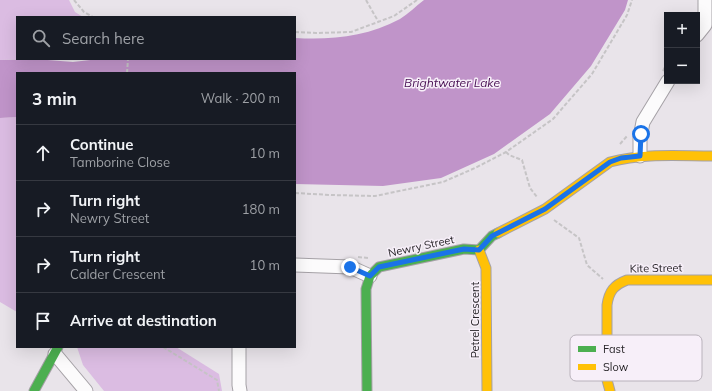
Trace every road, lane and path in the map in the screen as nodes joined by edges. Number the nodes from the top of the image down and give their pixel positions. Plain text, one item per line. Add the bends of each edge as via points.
1 (74, 0) edge
2 (366, 0) edge
3 (417, 0) edge
4 (632, 0) edge
5 (705, 0) edge
6 (91, 16) edge
7 (378, 22) junction
8 (705, 29) edge
9 (296, 32) edge
10 (128, 60) edge
11 (127, 72) edge
12 (664, 79) edge
13 (629, 134) dead end
14 (618, 147) dead end
15 (640, 156) junction
16 (712, 156) edge
17 (296, 193) edge
18 (479, 250) junction
19 (296, 265) edge
20 (370, 276) junction
21 (608, 279) dead end
22 (712, 280) edge
23 (605, 281) dead end
24 (607, 335) edge
25 (165, 348) edge
26 (239, 348) edge
27 (57, 350) edge
28 (607, 381) edge
29 (34, 391) edge
30 (86, 391) edge
31 (219, 391) edge
32 (240, 391) edge
33 (367, 391) edge
34 (487, 391) edge
35 (610, 391) edge

1 - 6 path
2 - 7 path
3 - 7 path via 394,16
4 - 17 path via 592,74 553,119 506,152 443,182 375,196
5 - 8 street
7 - 9 path via 351,32
10 - 11 path
12 - 15 street via 643,122
13 - 14 path
15 - 16 street
15 - 18 street via 610,162 545,209 492,236
18 - 20 street, Newry Street via 464,249 379,267
18 - 34 street, Petrel Crescent via 486,268
19 - 20 street via 350,267
20 - 33 street via 366,289
21 - 23 path
22 - 24 street, Kite Street via 626,280 616,283 608,296
25 - 31 path via 217,380
26 - 32 street
27 - 29 street
27 - 30 street
28 - 35 street, Kite Street

